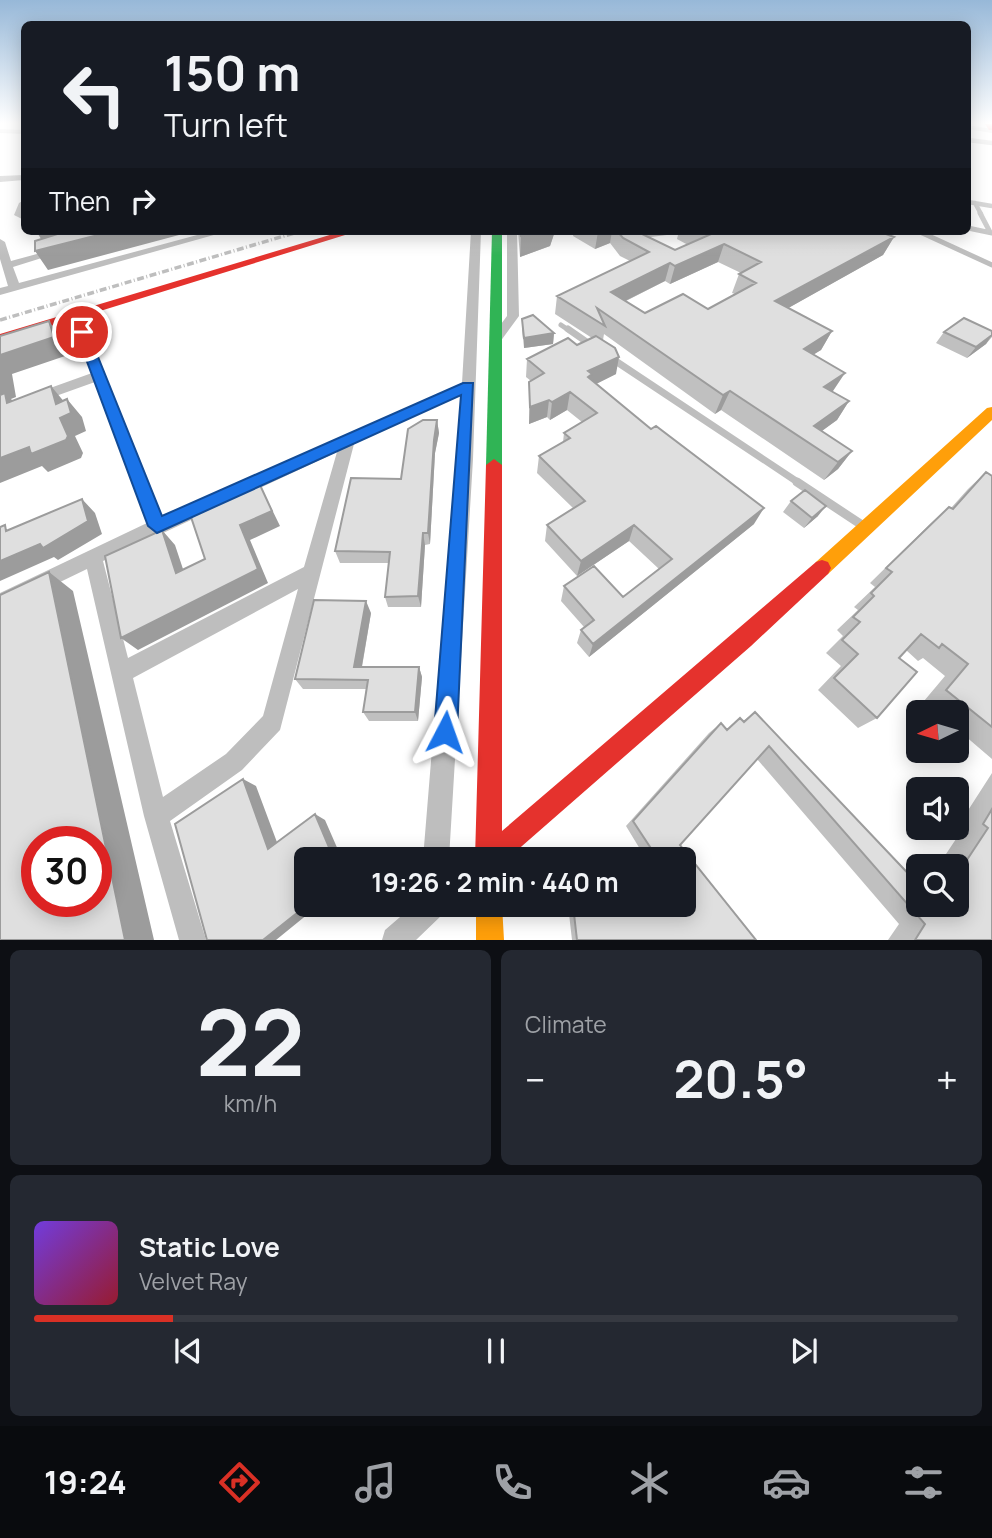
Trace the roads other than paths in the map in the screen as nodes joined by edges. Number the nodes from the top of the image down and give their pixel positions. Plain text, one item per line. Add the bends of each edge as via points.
1 (21, 178) edge
2 (0, 179) edge
3 (971, 202) edge
4 (975, 203) junction
5 (992, 206) edge
6 (971, 229) edge
7 (991, 232) edge
8 (201, 235) edge
9 (340, 235) edge
10 (476, 235) edge
11 (496, 235) edge
12 (512, 235) edge
13 (927, 235) edge
14 (0, 243) edge
15 (67, 248) edge
16 (7, 265) junction
17 (992, 265) edge
18 (15, 289) junction
19 (0, 292) edge
20 (76, 315) junction
21 (561, 325) dead end
22 (0, 338) edge
23 (496, 339) junction
24 (594, 348) edge
25 (606, 355) edge
26 (98, 376) junction
27 (468, 386) junction
28 (0, 411) edge
29 (992, 412) edge
30 (347, 441) junction
31 (157, 526) junction
32 (865, 527) junction
33 (93, 558) junction
34 (311, 573) junction
35 (0, 601) edge
36 (121, 673) junction
37 (156, 816) junction
38 (437, 847) edge
39 (488, 847) edge
40 (502, 847) edge
41 (420, 917) edge
42 (489, 917) edge
43 (193, 940) edge
44 (395, 940) edge
45 (489, 940) edge

1 - 2 street
3 - 4 lane
4 - 5 lane
4 - 7 lane
6 - 7 lane
8 - 18 street
9 - 20 street
10 - 27 street
11 - 23 street
12 - 23 street via 513,316
13 - 17 lane
14 - 16 street
15 - 16 street
16 - 18 street
18 - 19 street
20 - 22 street
20 - 26 street
21 - 24 lane
23 - 39 street
25 - 32 lane
26 - 28 street
26 - 31 street
27 - 30 street
27 - 38 street
29 - 32 street
30 - 31 street
30 - 34 street
31 - 33 street
32 - 40 street via 723,657
33 - 35 street
33 - 36 street
34 - 36 street
34 - 37 street via 272,722 243,755
36 - 37 street
37 - 43 street
41 - 44 street
42 - 45 street

